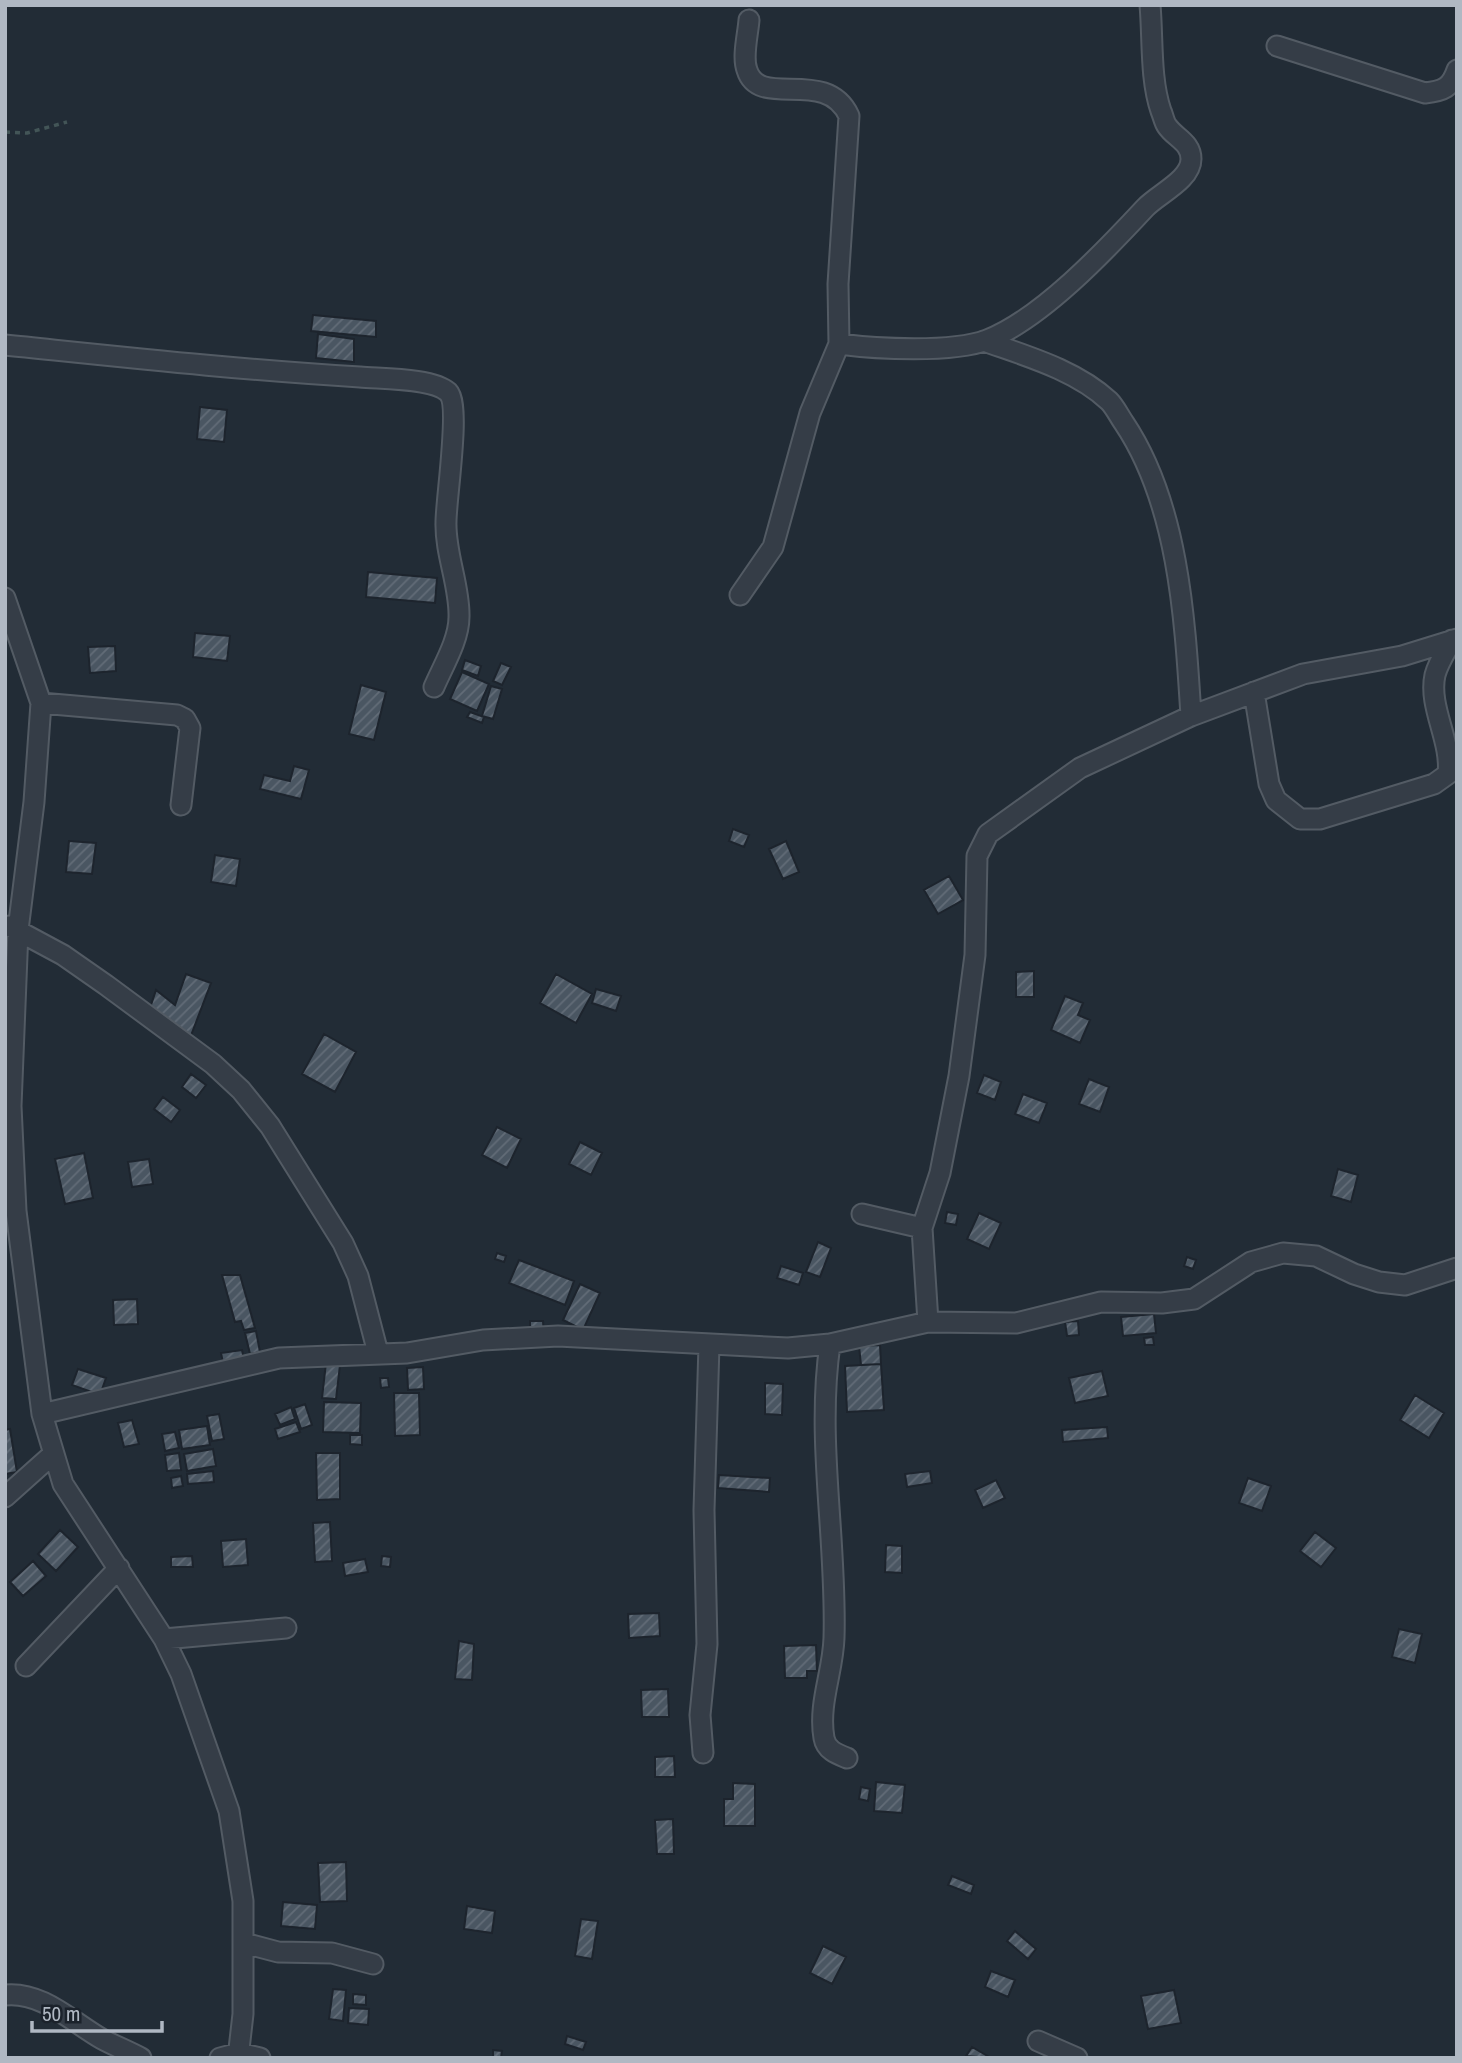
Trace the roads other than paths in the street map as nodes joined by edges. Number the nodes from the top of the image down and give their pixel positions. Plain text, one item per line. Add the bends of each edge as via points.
1 (1150, 5) edge
2 (749, 20) dead end
3 (1277, 46) dead end
4 (1457, 69) edge
5 (984, 341) junction
6 (839, 344) junction
7 (5, 345) edge
8 (740, 595) dead end
9 (5, 598) edge
10 (1454, 639) edge
11 (434, 687) dead end
12 (1254, 692) junction
13 (41, 703) junction
14 (1191, 716) junction
15 (181, 806) dead end
16 (12, 927) edge
17 (10, 1212) edge
18 (862, 1214) dead end
19 (922, 1228) junction
20 (1457, 1268) edge
21 (928, 1322) junction
22 (830, 1344) junction
23 (709, 1345) junction
24 (378, 1353) junction
25 (41, 1414) junction
26 (52, 1455) junction
27 (5, 1497) edge
28 (119, 1568) junction
29 (286, 1628) dead end
30 (164, 1639) junction
31 (26, 1666) dead end
32 (703, 1753) dead end
33 (847, 1758) dead end
34 (244, 1943) junction
35 (373, 1964) dead end
36 (5, 1995) edge
37 (1038, 2041) dead end
38 (239, 2056) edge
39 (141, 2058) edge
40 (220, 2058) edge
41 (260, 2058) edge
42 (1077, 2058) edge

1 - 5 street via 1159,103 1167,125 1188,146 1191,160 1184,175 1031,317
2 - 6 street via 746,69 751,79 762,87 826,92 843,102 849,116 838,284
3 - 4 street via 1425,93 1442,91 1453,82
5 - 6 street via 874,349
5 - 14 street via 1072,376 1110,402 1134,439 1156,488 1178,574
6 - 8 street via 810,413 773,547
7 - 11 street via 398,380 447,392 455,403 455,422 446,526 460,617
9 - 13 street
10 - 12 street via 1402,656 1303,674
10 - 12 street via 1435,677 1450,758 1448,774 1434,784 1320,819 1300,819 1276,800 1269,784
12 - 14 street
13 - 15 street via 185,719 190,728
13 - 16 street via 34,802
14 - 19 street via 1080,768 988,834 977,856 975,955 959,1076 940,1173
16 - 17 street
16 - 24 street via 106,985 241,1090 270,1126 343,1243 358,1276
17 - 25 street
18 - 19 street
19 - 21 street
20 - 21 street via 1405,1285 1354,1274 1317,1256 1283,1253 1251,1262 1194,1299 1101,1302 1016,1324
21 - 22 street
22 - 23 street via 788,1348
22 - 33 street via 826,1373 834,1637 822,1726 824,1743
23 - 24 street via 558,1336
23 - 32 street via 704,1499 707,1644 700,1715
24 - 25 street via 279,1358
25 - 26 street
26 - 27 street
26 - 28 street via 63,1484
28 - 30 street
28 - 31 street
29 - 30 street
30 - 34 street via 181,1674 229,1811 243,1902
34 - 35 street via 278,1952 332,1953
34 - 38 street
36 - 39 street via 20,1994 47,2004
37 - 42 street
38 - 40 street
38 - 41 street

